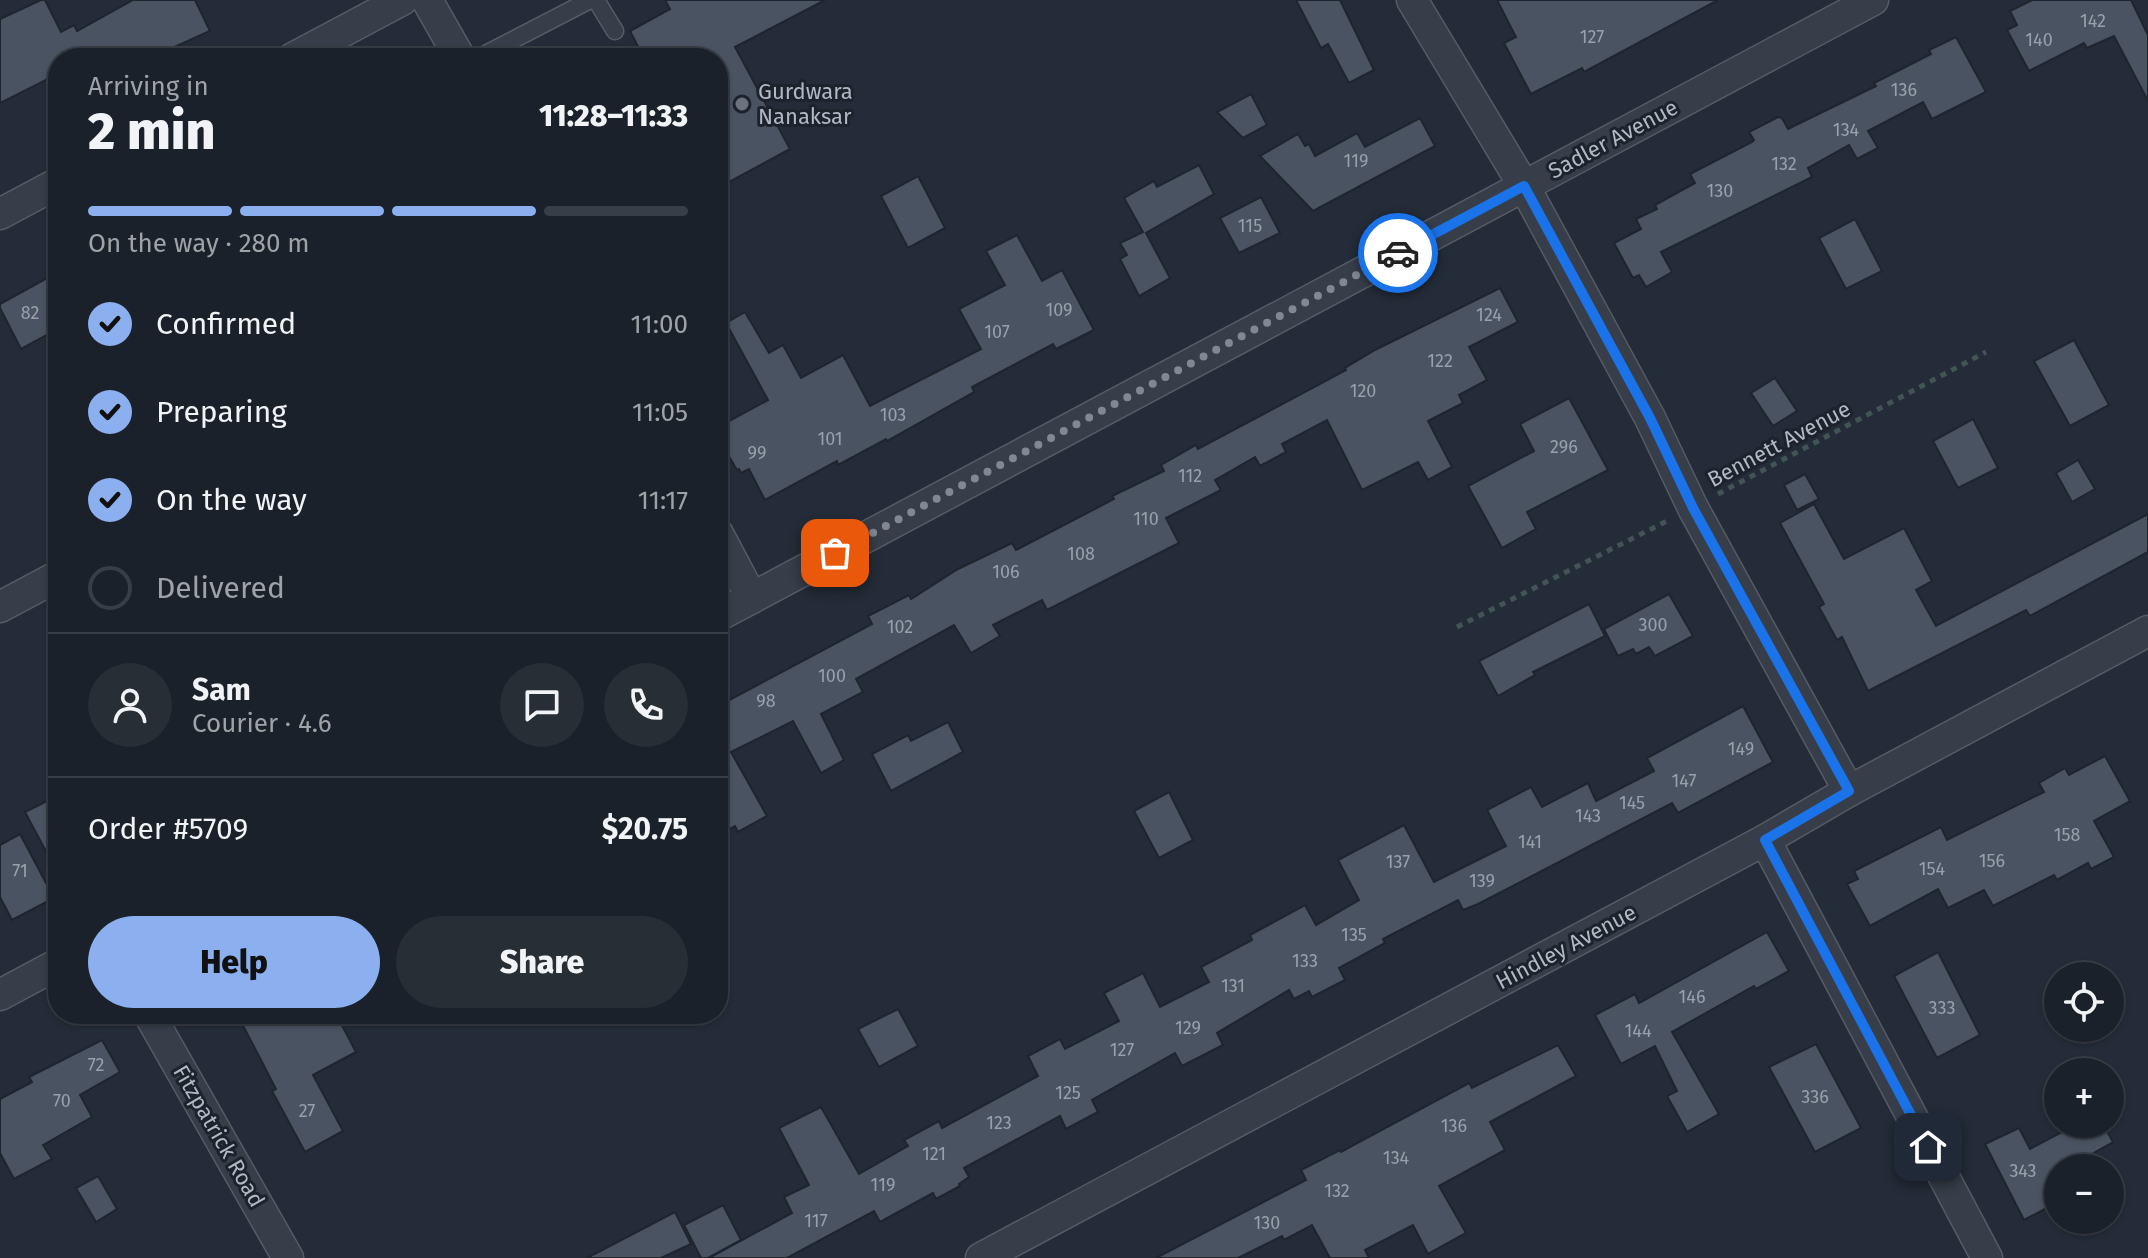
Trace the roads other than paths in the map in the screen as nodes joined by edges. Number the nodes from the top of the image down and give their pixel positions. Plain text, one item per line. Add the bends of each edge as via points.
1 (402, 0) edge
2 (427, 0) edge
3 (593, 0) edge
4 (1412, 0) edge
5 (1873, 0) edge
6 (615, 31) dead end
7 (312, 48) edge
8 (454, 48) edge
9 (498, 48) edge
10 (1524, 186) junction
11 (48, 188) edge
12 (0, 214) edge
13 (728, 553) edge
14 (48, 581) edge
15 (752, 598) junction
16 (0, 607) edge
17 (728, 611) edge
18 (2148, 631) edge
19 (1849, 791) junction
20 (1765, 840) junction
21 (48, 969) edge
22 (0, 995) edge
23 (155, 1024) edge
24 (288, 1258) edge
25 (981, 1258) edge
26 (1987, 1258) edge

1 - 7 street
2 - 8 street
3 - 6 lane
3 - 9 lane
4 - 10 street
5 - 10 street, Sadler Avenue
10 - 15 street, Sadler Avenue
10 - 19 street
11 - 12 street
13 - 15 street
14 - 16 street
15 - 17 street, Sadler Avenue
18 - 19 street, Hindley Avenue
19 - 20 street, Hindley Avenue
20 - 25 street, Hindley Avenue
20 - 26 street
21 - 22 street
23 - 24 street, Fitzpatrick Road

